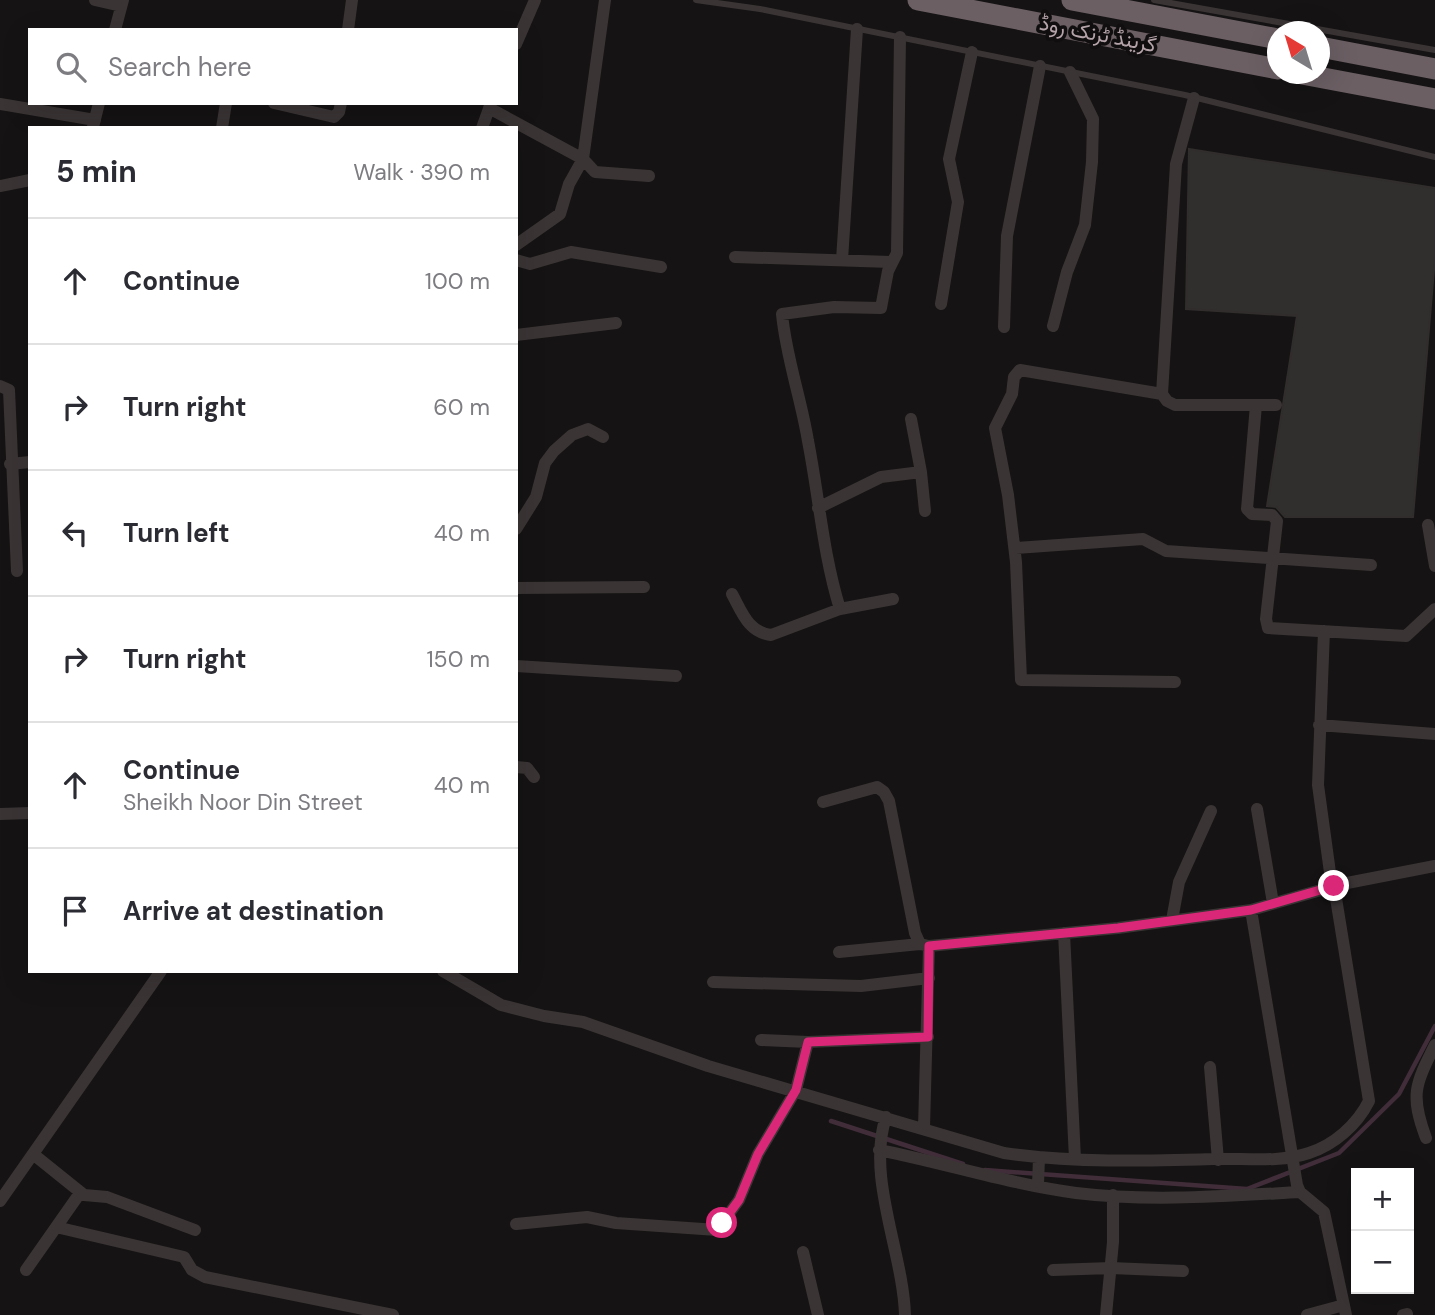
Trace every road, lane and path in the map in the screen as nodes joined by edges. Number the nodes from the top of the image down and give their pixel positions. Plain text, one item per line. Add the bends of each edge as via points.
1 (95, 0) edge
2 (352, 0) edge
3 (535, 0) edge
4 (605, 0) edge
5 (696, 0) edge
6 (761, 0) edge
7 (918, 0) edge
8 (1072, 0) edge
9 (1154, 0) edge
10 (122, 3) edge
11 (760, 9) junction
12 (116, 28) edge
13 (348, 28) edge
14 (857, 29) junction
15 (900, 37) junction
16 (1267, 37) edge
17 (518, 39) edge
18 (1330, 49) edge
19 (1435, 50) edge
20 (972, 52) junction
21 (1040, 66) junction
22 (1267, 67) edge
23 (1435, 69) edge
24 (1070, 72) junction
25 (1330, 79) edge
26 (1194, 98) junction
27 (1435, 99) edge
28 (0, 104) edge
29 (99, 105) edge
30 (226, 105) edge
31 (280, 105) edge
32 (341, 105) edge
33 (490, 106) edge
34 (334, 122) edge
35 (94, 124) edge
36 (222, 126) edge
37 (483, 126) edge
38 (1435, 157) edge
39 (583, 159) junction
40 (649, 176) dead end
41 (28, 180) edge
42 (0, 186) edge
43 (518, 244) edge
44 (735, 257) dead end
45 (842, 260) junction
46 (518, 261) edge
47 (891, 262) junction
48 (661, 267) dead end
49 (941, 304) dead end
50 (616, 323) dead end
51 (1053, 326) dead end
52 (1004, 327) dead end
53 (518, 335) edge
54 (0, 386) edge
55 (1162, 394) junction
56 (1276, 404) dead end
57 (1256, 405) junction
58 (911, 419) dead end
59 (603, 437) dead end
60 (28, 462) edge
61 (10, 464) junction
62 (921, 472) junction
63 (818, 508) junction
64 (925, 511) dead end
65 (518, 525) edge
66 (1428, 525) dead end
67 (1015, 548) junction
68 (1272, 559) junction
69 (1371, 565) dead end
70 (1435, 566) edge
71 (17, 571) dead end
72 (644, 587) dead end
73 (518, 588) edge
74 (732, 594) dead end
75 (893, 599) dead end
76 (840, 609) junction
77 (1435, 609) edge
78 (1324, 631) junction
79 (518, 666) edge
80 (676, 676) dead end
81 (1175, 682) dead end
82 (1320, 725) junction
83 (1435, 734) edge
84 (518, 767) edge
85 (534, 777) dead end
86 (823, 802) dead end
87 (1257, 808) dead end
88 (1211, 811) dead end
89 (28, 813) edge
90 (0, 814) edge
91 (1435, 866) edge
92 (1333, 886) junction
93 (1273, 903) junction
94 (1251, 910) junction
95 (1172, 920) junction
96 (1065, 933) junction
97 (925, 945) junction
98 (839, 952) dead end
99 (160, 973) edge
100 (446, 973) edge
101 (929, 978) junction
102 (713, 982) dead end
103 (928, 1037) junction
104 (761, 1040) dead end
105 (808, 1042) junction
106 (1435, 1045) edge
107 (1210, 1067) dead end
108 (794, 1094) junction
109 (884, 1123) junction
110 (924, 1128) junction
111 (1426, 1139) dead end
112 (879, 1147) junction
113 (33, 1154) junction
114 (1075, 1158) junction
115 (1293, 1159) junction
116 (1219, 1160) junction
117 (1039, 1161) junction
118 (1038, 1183) junction
119 (1298, 1187) junction
120 (80, 1193) junction
121 (1113, 1195) junction
122 (0, 1201) edge
123 (516, 1224) dead end
124 (56, 1227) junction
125 (195, 1230) dead end
126 (803, 1252) dead end
127 (1111, 1268) junction
128 (26, 1269) dead end
129 (1052, 1270) dead end
130 (1183, 1271) dead end
131 (1345, 1310) edge
132 (393, 1315) edge
133 (818, 1315) edge
134 (905, 1315) edge
135 (1106, 1315) edge
136 (1307, 1315) edge

1 - 10 street
2 - 13 street
3 - 17 street
4 - 39 street
5 - 11 lane
6 - 11 lane
7 - 22 highway, گرینڈ ٹرنک روڈ
8 - 16 highway, گرینڈ ٹرنک روڈ
9 - 19 lane
10 - 12 street
11 - 14 lane
14 - 15 lane
14 - 45 street
15 - 20 lane
15 - 47 street via 897,253
18 - 23 highway
20 - 21 lane
20 - 49 street via 949,159 958,202
21 - 24 lane
21 - 52 street via 1007,236
24 - 26 lane
24 - 51 street via 1093,119 1092,162 1085,225
25 - 27 highway
26 - 38 lane
26 - 55 street via 1176,164
28 - 35 street
29 - 35 street
30 - 36 street
31 - 34 street
32 - 34 street
33 - 37 street
33 - 39 street
39 - 40 street via 595,172
39 - 43 street via 559,214
41 - 42 street
44 - 45 street
45 - 47 street
46 - 48 street via 530,264 571,252
47 - 63 street via 881,308 834,307 782,314
50 - 53 street
54 - 61 street via 9,390
55 - 57 street via 1175,405
55 - 67 street via 1020,370 995,428
56 - 57 street
57 - 68 street via 1247,509 1252,514 1272,515 1277,521
58 - 62 street
59 - 65 street via 588,429 572,435 554,451 545,463 536,497
60 - 61 street
61 - 71 street
62 - 63 street via 881,477
62 - 64 street
63 - 76 street
66 - 70 street
67 - 68 street via 1143,539 1166,551
67 - 81 street via 1021,680
68 - 69 street
68 - 78 street via 1268,628
72 - 73 street
74 - 76 street via 751,627 761,634 771,635
75 - 76 street
77 - 78 street via 1406,636
78 - 82 street
79 - 80 street
82 - 83 street
82 - 92 street via 1318,785
84 - 85 street via 527,768
86 - 97 street via 877,787 884,792 915,933
87 - 93 street
88 - 95 street via 1179,882
89 - 90 street
91 - 92 street
92 - 93 street
92 - 115 street via 1369,1101 1351,1127 1330,1144
93 - 94 street
94 - 95 street
94 - 115 street
95 - 96 street
96 - 97 street
96 - 114 street
97 - 98 street
97 - 101 street
99 - 113 street
100 - 108 street via 502,1005 583,1022
101 - 102 street via 861,986
101 - 103 street
103 - 105 street
103 - 110 street
104 - 105 street
105 - 108 street
106 - 111 street via 1414,1095
107 - 116 street
108 - 109 street
108 - 123 street via 758,1154 739,1200 717,1230 587,1217
109 - 110 street
109 - 112 street
110 - 117 street
112 - 118 street via 974,1175
112 - 134 street
113 - 120 street
113 - 122 street
114 - 116 street
114 - 117 street
115 - 116 street
115 - 119 street
117 - 118 street
118 - 121 street
119 - 121 street via 1215,1197
119 - 131 street via 1324,1212
120 - 124 street
120 - 125 street via 102,1196
121 - 127 street
124 - 128 street
124 - 132 street via 184,1257 192,1270 205,1277
126 - 133 street
127 - 129 street
127 - 130 street
127 - 135 street
131 - 136 street

